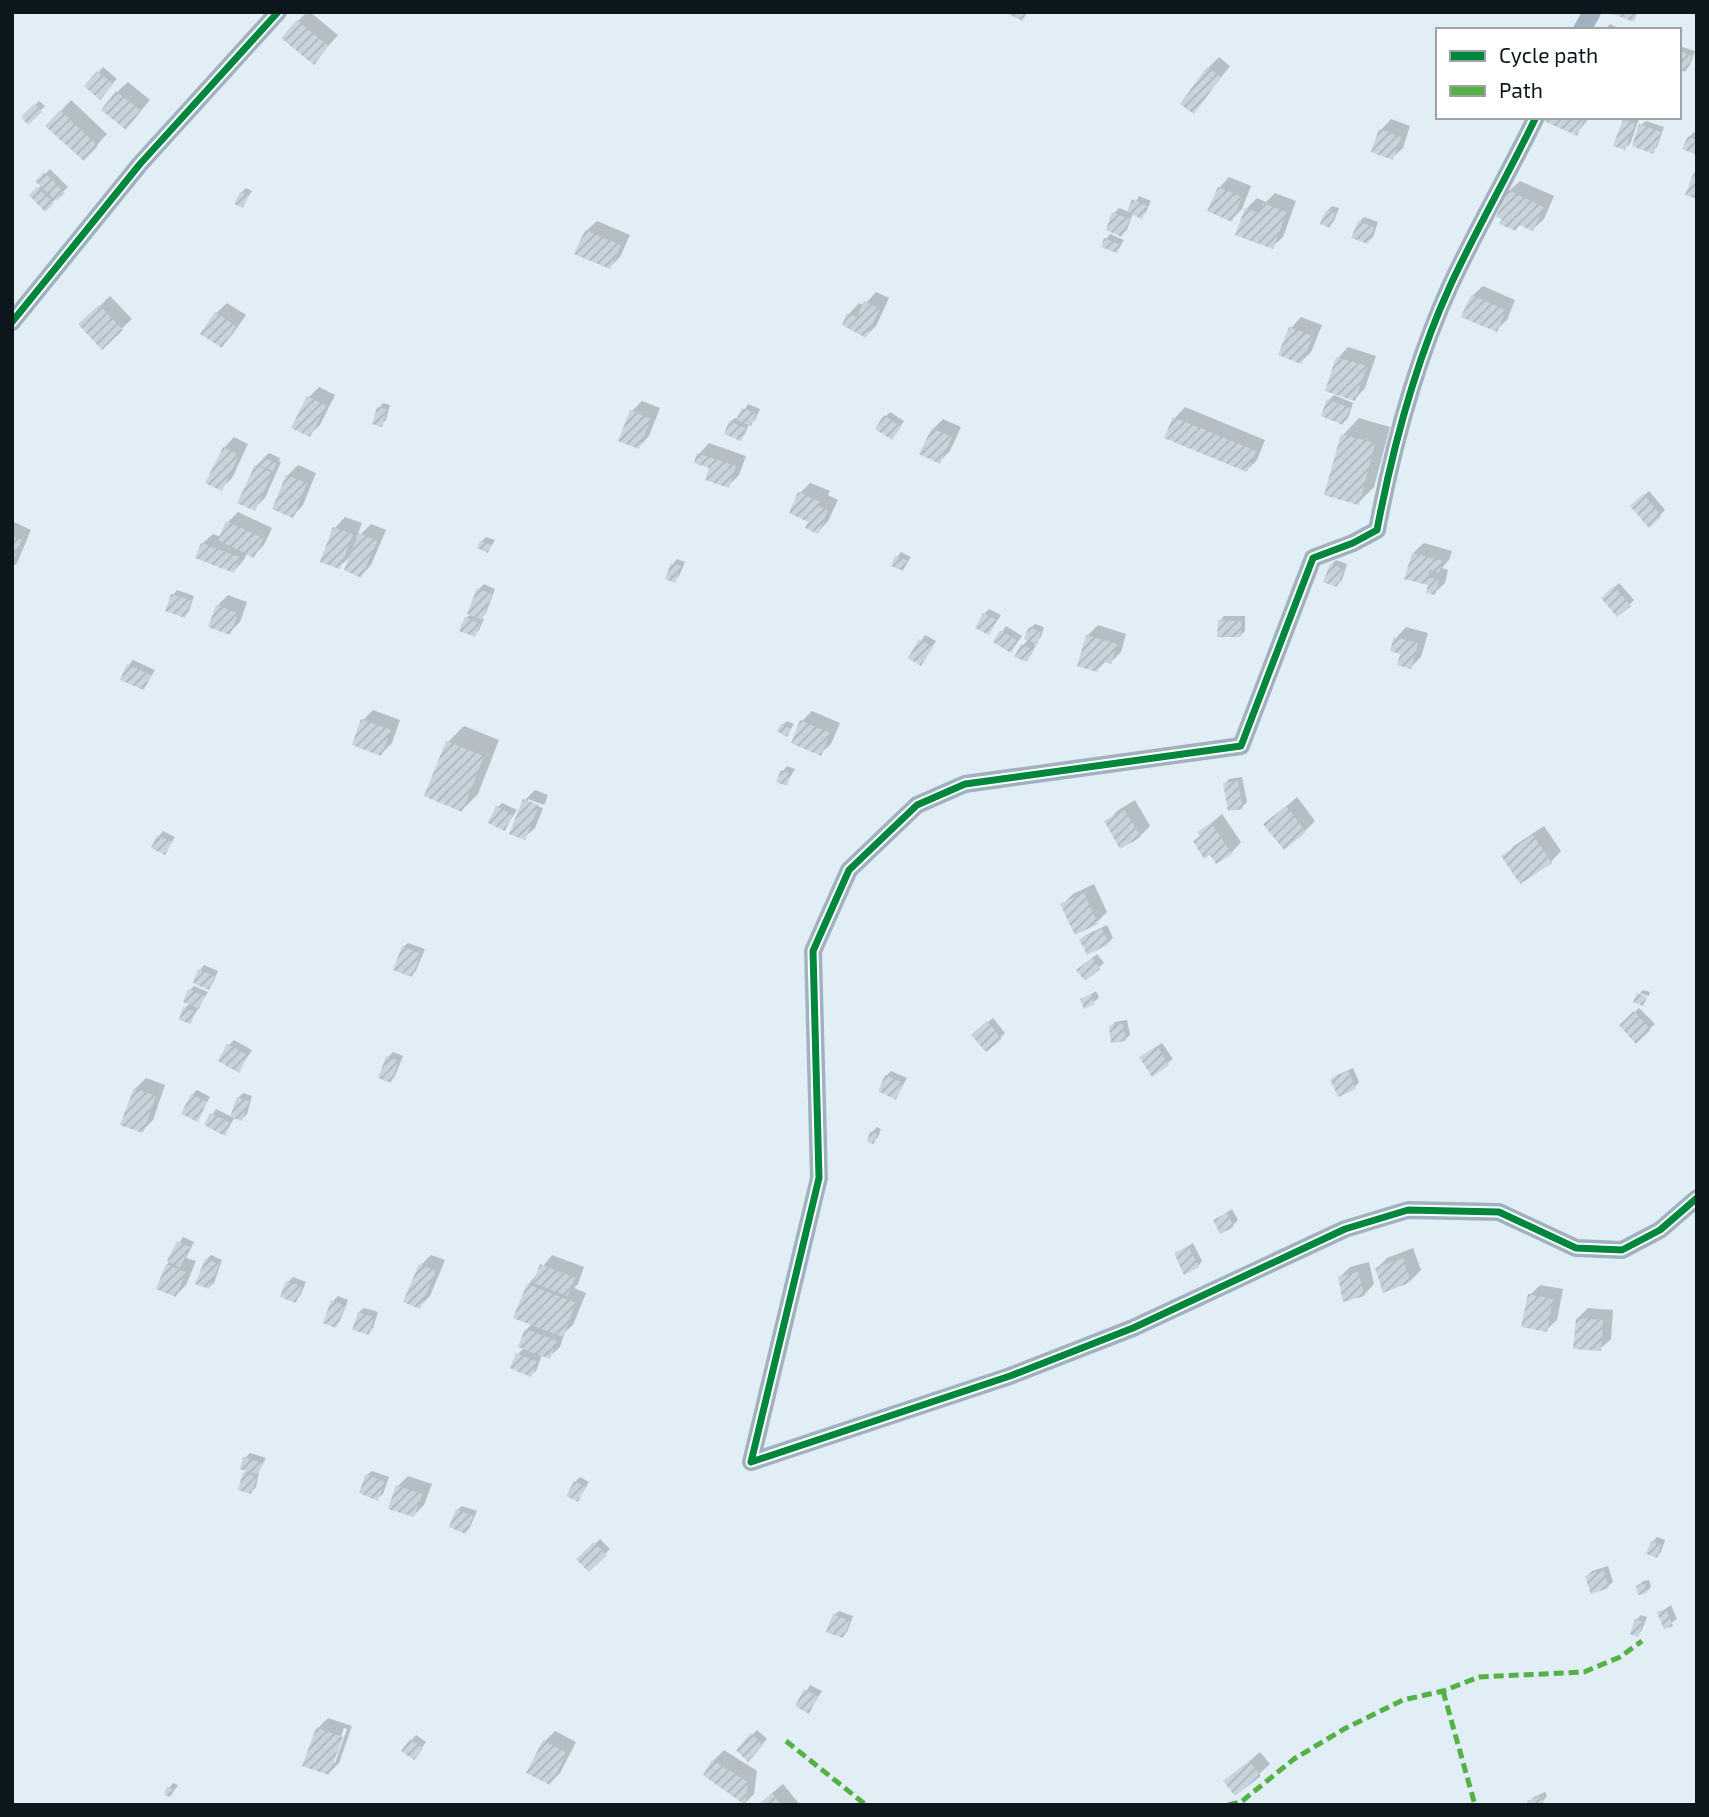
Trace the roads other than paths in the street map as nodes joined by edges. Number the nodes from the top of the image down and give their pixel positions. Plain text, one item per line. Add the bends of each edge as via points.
1 (278, 12) edge
2 (1592, 12) edge
3 (1583, 28) edge
4 (1535, 119) edge
5 (12, 322) edge
6 (1697, 1198) edge

1 - 5 street via 140,164
2 - 3 street
4 - 6 street via 1450,285 1400,427 1377,530 1313,558 1241,746 965,784 917,805 849,870 813,951 819,1178 751,1462 1010,1376 1133,1328 1345,1229 1408,1210 1499,1212 1576,1248 1622,1250 1660,1230

